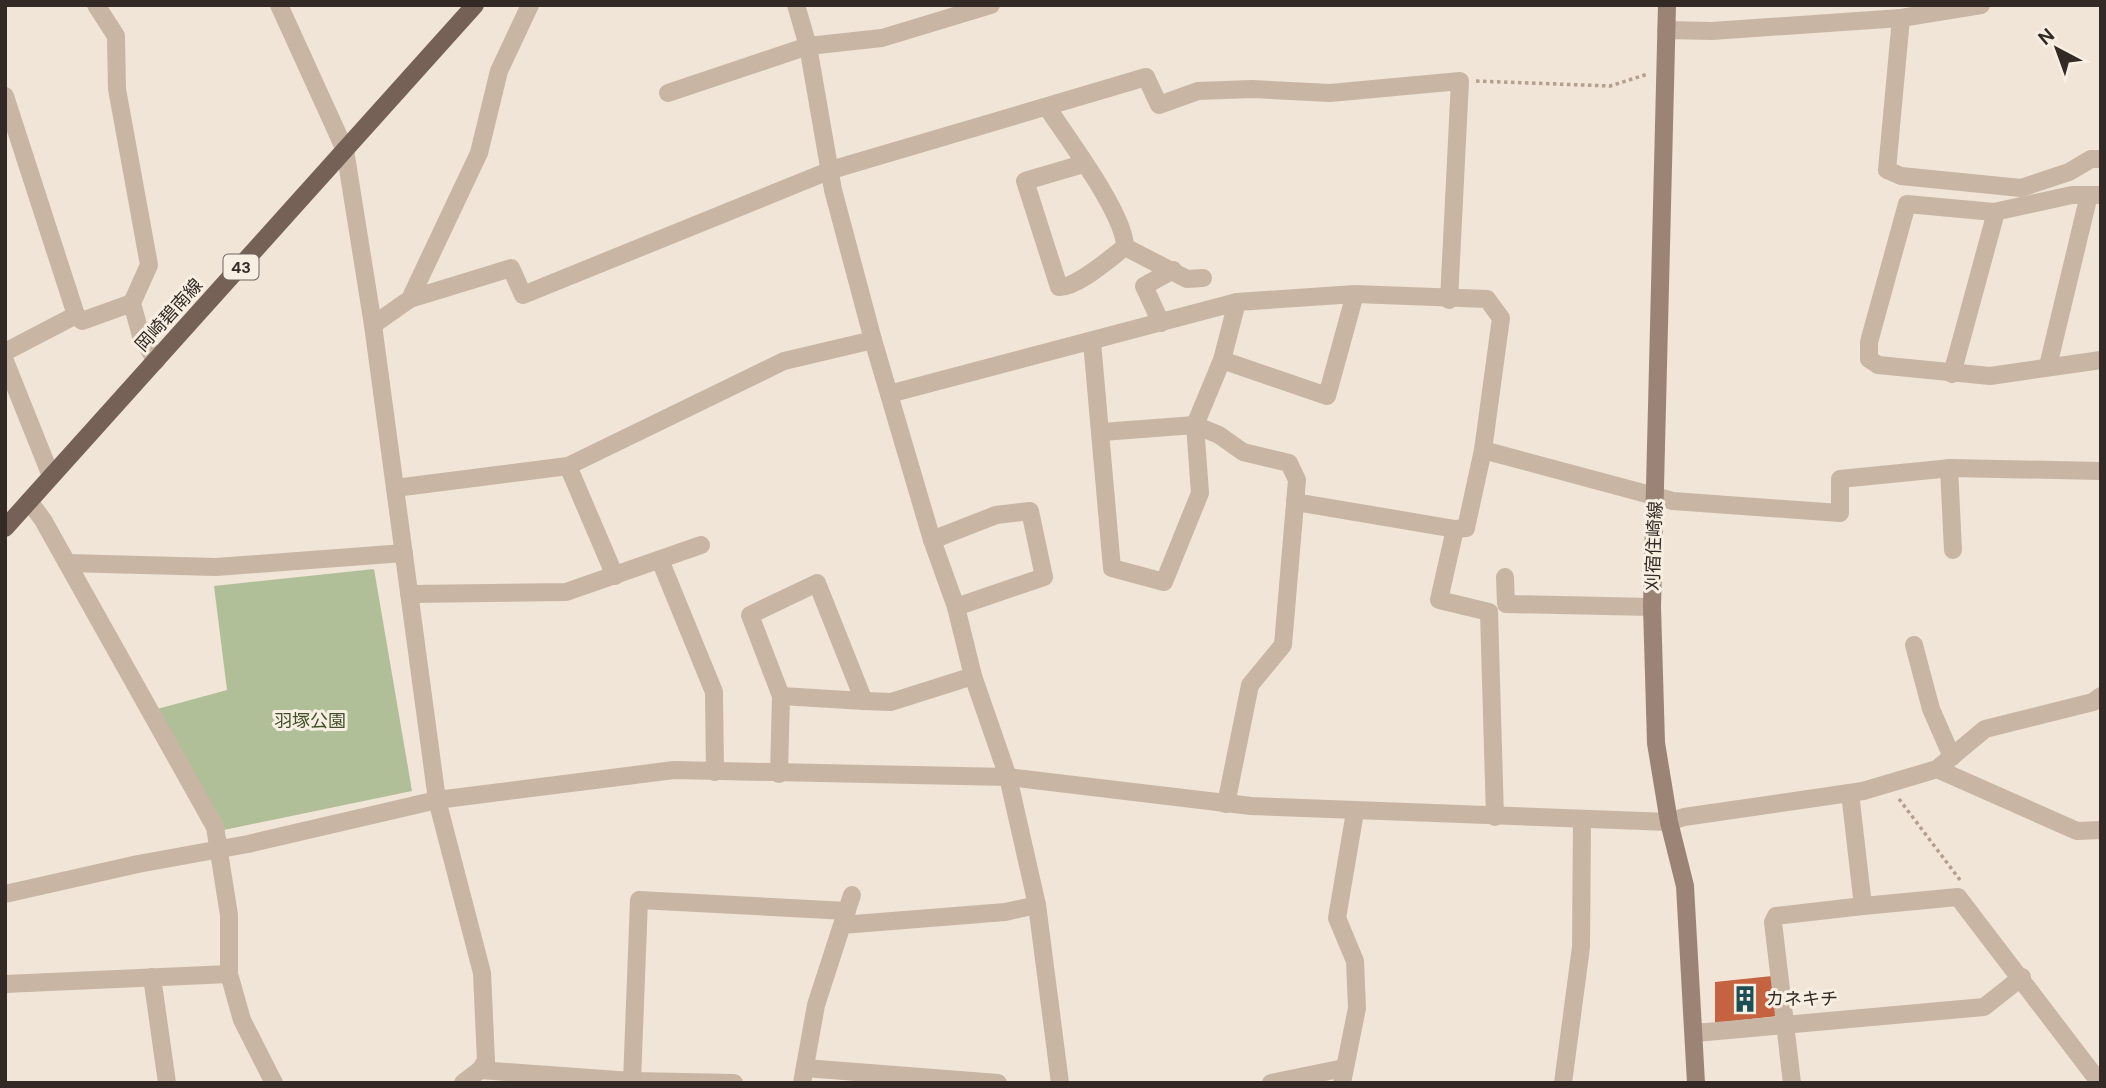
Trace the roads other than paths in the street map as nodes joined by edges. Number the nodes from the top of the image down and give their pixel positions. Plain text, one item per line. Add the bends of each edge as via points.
1 (96, 5) edge
2 (279, 5) edge
3 (475, 5) edge
4 (530, 5) edge
5 (796, 5) edge
6 (990, 5) edge
7 (1667, 5) edge
8 (1981, 5) edge
9 (1902, 18) junction
10 (1666, 30) junction
11 (808, 46) junction
12 (668, 93) dead end
13 (5, 96) edge
14 (1047, 107) junction
15 (345, 149) junction
16 (2101, 159) edge
17 (1083, 164) junction
18 (831, 170) junction
19 (2095, 195) edge
20 (1996, 212) junction
21 (1125, 247) junction
22 (1173, 270) junction
23 (1203, 278) dead end
24 (1355, 294) junction
25 (410, 299) junction
26 (1450, 300) junction
27 (1237, 302) junction
28 (132, 303) junction
29 (76, 315) junction
30 (1161, 323) junction
31 (373, 325) junction
32 (873, 340) junction
33 (1092, 342) junction
34 (5, 352) edge
35 (5, 360) edge
36 (1222, 360) junction
37 (2101, 360) edge
38 (156, 361) junction
39 (2048, 366) junction
40 (1952, 374) junction
41 (889, 394) junction
42 (1195, 425) junction
43 (1102, 432) junction
44 (1483, 450) junction
45 (568, 466) junction
46 (1949, 468) junction
47 (2101, 471) edge
48 (51, 476) junction
49 (395, 488) junction
50 (1656, 498) junction
51 (29, 501) junction
52 (1295, 502) junction
53 (5, 528) edge
54 (1455, 529) junction
55 (932, 540) junction
56 (701, 545) dead end
57 (1953, 550) dead end
58 (404, 553) junction
59 (660, 560) junction
60 (67, 563) junction
61 (615, 576) junction
62 (1505, 577) dead end
63 (410, 594) junction
64 (956, 607) junction
65 (1652, 607) junction
66 (1914, 645) dead end
67 (973, 676) junction
68 (781, 696) junction
69 (2101, 696) edge
70 (864, 701) junction
71 (1952, 757) junction
72 (1937, 769) junction
73 (715, 772) junction
74 (779, 774) junction
75 (1008, 777) junction
76 (1850, 793) junction
77 (437, 800) junction
78 (1226, 804) junction
79 (1355, 812) junction
80 (1495, 817) junction
81 (1582, 820) junction
82 (1669, 821) junction
83 (2101, 830) edge
84 (219, 849) junction
85 (5, 894) edge
86 (1037, 905) junction
87 (1863, 906) junction
88 (847, 911) junction
89 (229, 974) junction
90 (152, 977) junction
91 (2022, 977) junction
92 (5, 984) edge
93 (1785, 1026) junction
94 (1695, 1032) junction
95 (480, 1070) junction
96 (804, 1075) edge
97 (1343, 1075) edge
98 (632, 1080) junction
99 (2099, 1082) edge
100 (167, 1083) edge
101 (274, 1083) edge
102 (463, 1083) edge
103 (734, 1083) edge
104 (999, 1083) edge
105 (1060, 1083) edge
106 (1271, 1083) edge
107 (1563, 1083) edge
108 (1696, 1083) edge
109 (1791, 1083) edge

1 - 28 street via 116,36 117,89 149,265
2 - 15 street
3 - 15 main road, 岡崎碧南線 / 43
4 - 25 street via 499,71 479,153
5 - 11 street
6 - 11 street via 882,38
7 - 10 main road, 刈宿住崎線
8 - 9 street
9 - 10 street
9 - 16 street via 1887,170 1902,176 2021,188
10 - 50 main road, 刈宿住崎線
11 - 12 street
11 - 18 street
13 - 29 street
14 - 17 street
14 - 18 street
14 - 26 street via 1146,76 1159,105 1198,91 1331,93 1460,81
15 - 31 street
15 - 38 main road, 岡崎碧南線 / 43
17 - 21 street via 1125,233
17 - 21 street via 1025,181 1059,287 1088,274
18 - 25 street via 523,295 511,268
18 - 32 street
19 - 20 street via 2072,195
19 - 39 street
20 - 40 street
20 - 40 street via 1907,204 1869,342 1869,359 1878,365
21 - 22 street
22 - 23 street via 1187,279
22 - 30 street via 1144,286
24 - 26 street
24 - 27 street
24 - 36 street via 1327,396
25 - 31 street
26 - 44 street via 1487,299 1501,318
27 - 30 street
27 - 36 street
28 - 29 street via 82,321
28 - 38 street via 141,336
29 - 34 street
30 - 33 street
31 - 49 street
32 - 41 street
32 - 45 street via 783,361
33 - 41 street
33 - 43 street
35 - 48 street
36 - 42 street
37 - 39 street
38 - 48 main road, 岡崎碧南線 / 43
39 - 40 street via 1990,376
41 - 55 street
42 - 43 street
42 - 43 street via 1200,492 1164,582 1112,568
42 - 52 street via 1243,452 1289,463 1297,480
44 - 50 street
44 - 54 street via 1466,528
45 - 49 street
45 - 61 street
46 - 47 street
46 - 50 street via 1840,479 1840,513
46 - 57 street
48 - 51 main road, 岡崎碧南線 / 43
49 - 58 street
50 - 65 main road, 刈宿住崎線
51 - 53 main road, 岡崎碧南線 / 43
51 - 60 street
52 - 54 street
52 - 78 street via 1283,645 1250,685
54 - 80 street via 1439,600 1489,612
55 - 64 street
55 - 64 street via 996,515 1030,511 1044,577
56 - 59 street
58 - 60 street via 216,567
58 - 63 street
59 - 61 street
59 - 73 street via 714,692
60 - 84 street via 210,817
61 - 63 street via 566,593
62 - 65 street via 1506,604
63 - 77 street
64 - 67 street
65 - 82 main road, 刈宿住崎線 via 1656,743
66 - 71 street via 1931,709
67 - 70 street via 891,702
67 - 75 street
68 - 70 street
68 - 70 street via 750,615 817,583
68 - 74 street
69 - 71 street via 2093,702 1984,729
71 - 72 street
72 - 76 street
72 - 83 street via 2077,831
73 - 74 street
73 - 77 street via 630,773
74 - 75 street
75 - 78 street
75 - 86 street
76 - 82 street
76 - 87 street
77 - 84 street
77 - 95 street via 482,973 486,1061
78 - 79 street
79 - 80 street
79 - 97 street via 1337,918 1356,973 1357,1008
80 - 81 street
81 - 82 street
81 - 107 street via 1581,947
82 - 94 main road, 刈宿住崎線 via 1685,886
84 - 85 street
84 - 89 street via 229,915
86 - 88 street via 1005,912
86 - 105 street
87 - 91 street via 1958,897
87 - 93 street via 1776,916
88 - 96 street via 816,1005
88 - 98 street via 639,900
89 - 90 street
89 - 101 street via 242,1020
90 - 92 street
90 - 100 street
91 - 93 street via 1984,1007
91 - 99 street
93 - 94 street
93 - 109 street
94 - 108 main road, 刈宿住崎線
95 - 98 street
95 - 102 street
96 - 104 street
97 - 106 street
98 - 103 street

